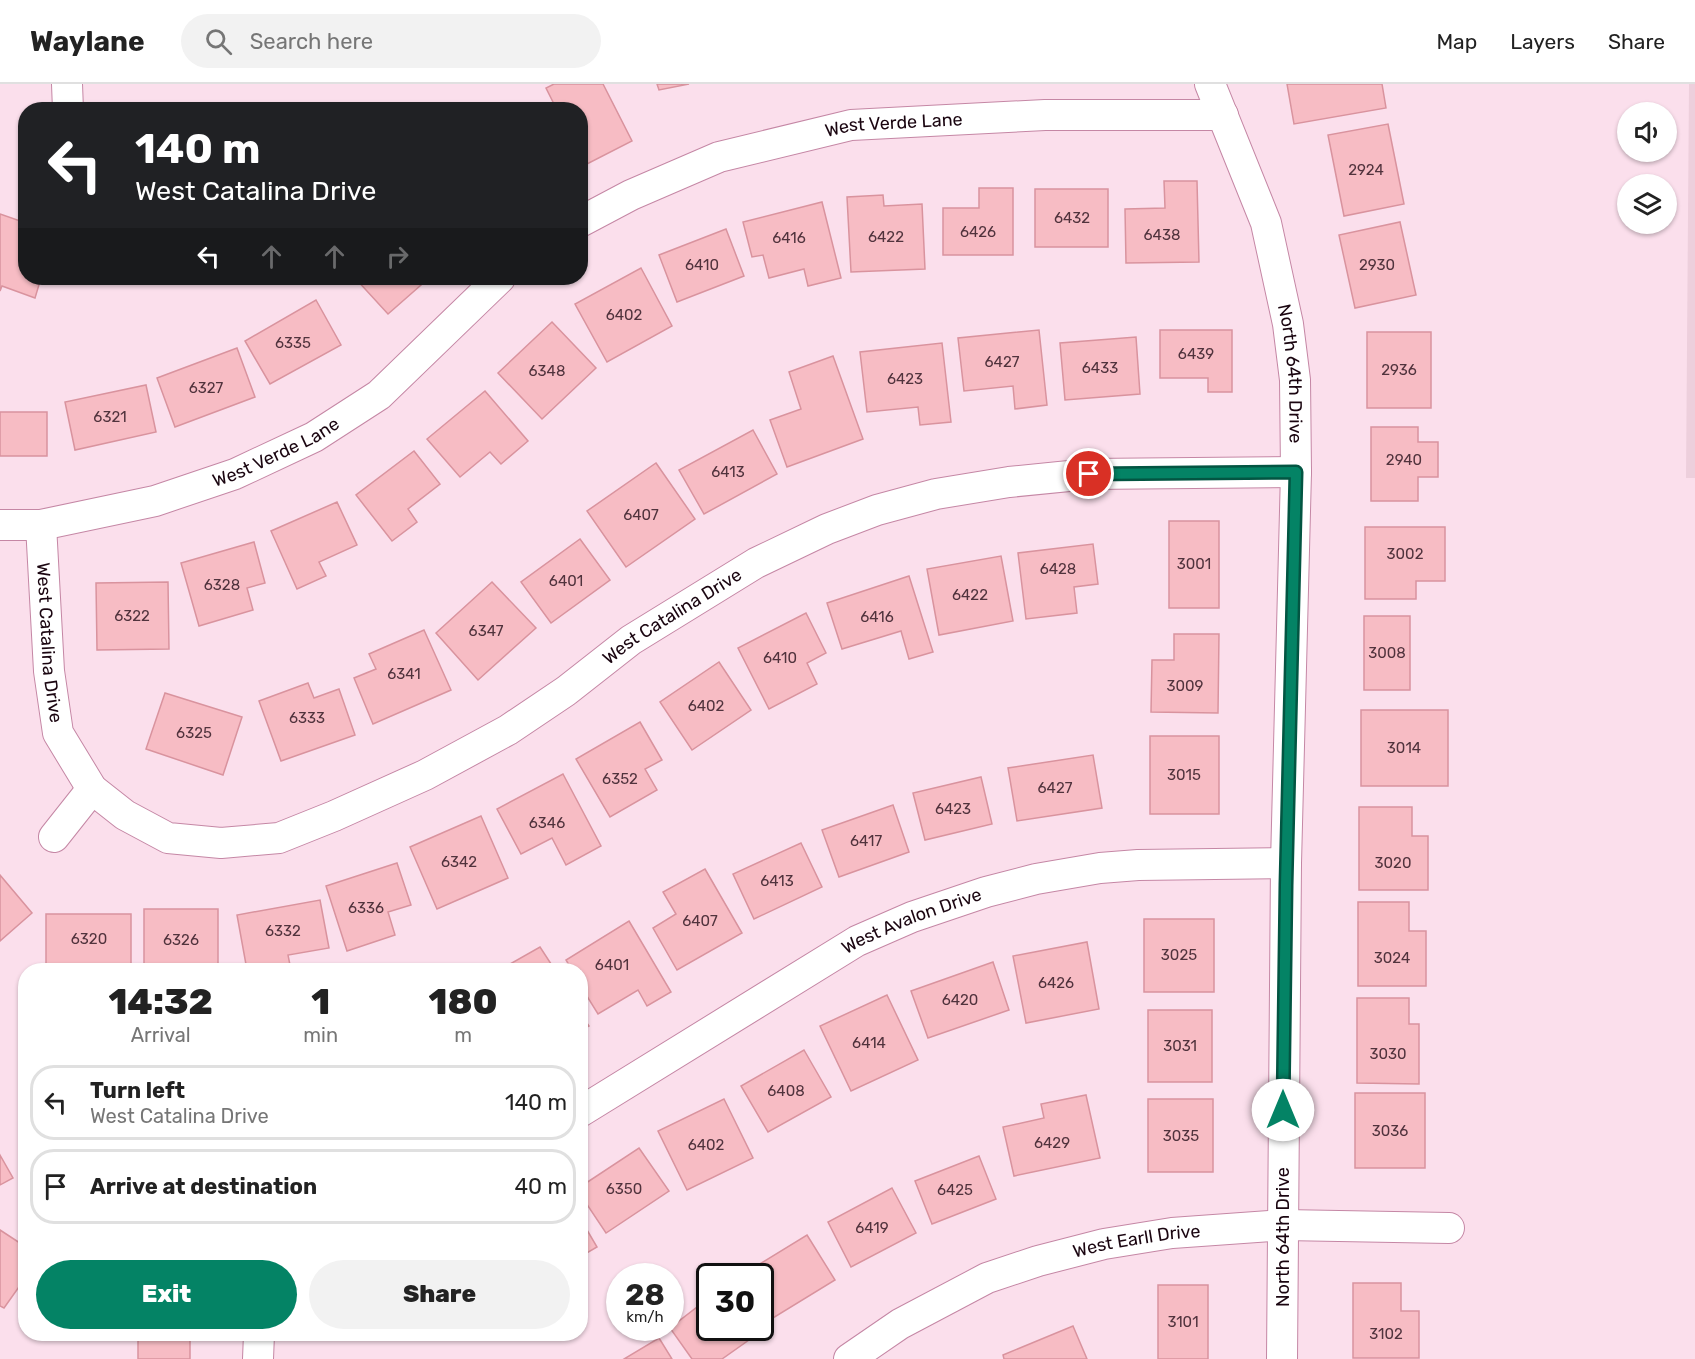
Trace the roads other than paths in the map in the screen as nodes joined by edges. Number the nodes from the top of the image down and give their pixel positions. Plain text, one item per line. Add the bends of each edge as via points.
1 (68, 84) edge
2 (1210, 84) edge
3 (68, 102) edge
4 (1223, 115) junction
5 (588, 218) edge
6 (493, 285) edge
7 (1296, 472) junction
8 (0, 525) edge
9 (41, 525) junction
10 (92, 789) junction
11 (54, 837) dead end
12 (1287, 863) junction
13 (588, 1107) edge
14 (1284, 1225) junction
15 (1449, 1228) dead end
16 (259, 1341) edge
17 (258, 1359) edge
18 (849, 1359) edge
19 (1282, 1359) edge

1 - 3 street
2 - 4 street, North 64th Drive
4 - 5 street, West Verde Lane via 1045,115 851,124 719,157
4 - 7 street, North 64th Drive via 1266,223 1288,324 1295,380
6 - 9 street, West Verde Lane via 379,395 314,437 235,474 155,501
7 - 10 street, West Catalina Drive via 1089,474 936,494 877,510 756,563 631,640 566,691 425,775 279,837 221,843 168,838 125,815
7 - 12 street, North 64th Drive
8 - 9 street, West Verde Lane
9 - 10 street, West Catalina Drive via 49,671 58,733
10 - 11 street
12 - 13 street, West Avalon Drive via 1100,868 986,892 912,917 857,941
12 - 14 street, North 64th Drive
14 - 15 street, West Earll Drive
14 - 18 street, West Earll Drive via 1172,1233 1104,1244 1038,1261 987,1278 947,1298
14 - 19 street, North 64th Drive
16 - 17 street

